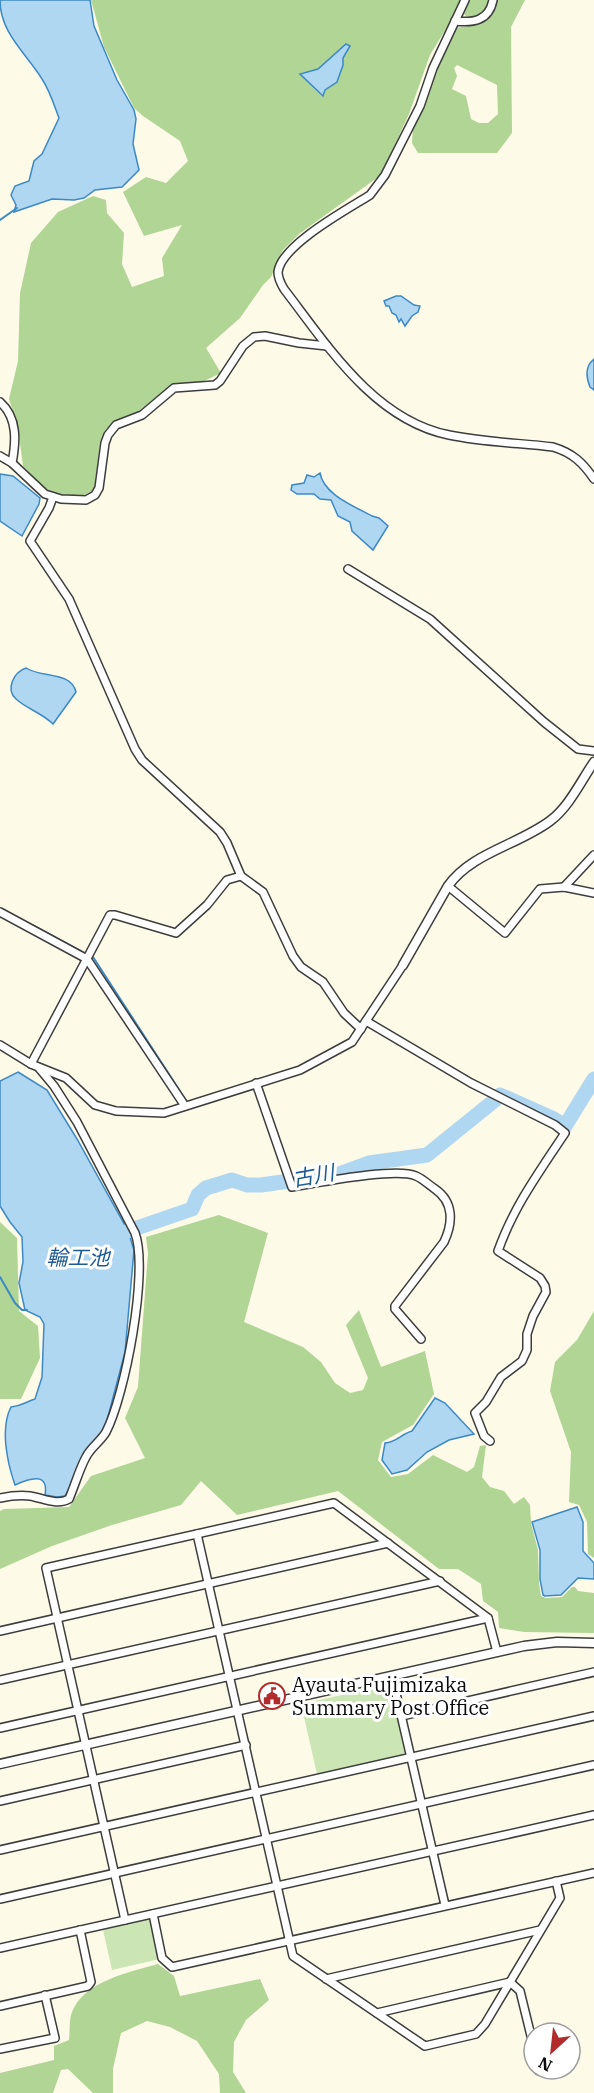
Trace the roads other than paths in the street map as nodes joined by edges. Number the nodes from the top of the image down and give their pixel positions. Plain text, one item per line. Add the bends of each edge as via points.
1 (465, 0) edge
2 (493, 0) edge
3 (455, 21) junction
4 (327, 346) junction
5 (0, 402) edge
6 (0, 456) edge
7 (12, 463) junction
8 (594, 479) edge
9 (53, 498) junction
10 (348, 569) dead end
11 (594, 751) edge
12 (594, 762) edge
13 (594, 855) edge
14 (242, 876) junction
15 (448, 886) junction
16 (564, 887) junction
17 (594, 893) edge
18 (0, 912) edge
19 (87, 959) junction
20 (404, 965) joint
21 (366, 1021) junction
22 (362, 1029) junction
23 (0, 1045) edge
24 (31, 1064) junction
25 (39, 1068) junction
26 (256, 1083) junction
27 (185, 1107) junction
28 (421, 1339) dead end
29 (490, 1441) dead end
30 (0, 1498) edge
31 (197, 1534) junction
32 (388, 1543) junction
33 (440, 1581) junction
34 (209, 1584) junction
35 (57, 1618) junction
36 (488, 1618) junction
37 (0, 1631) edge
38 (220, 1631) junction
39 (594, 1643) edge
40 (497, 1652) junction
41 (68, 1665) junction
42 (594, 1672) edge
43 (230, 1676) junction
44 (392, 1676) junction
45 (0, 1680) edge
46 (78, 1710) junction
47 (238, 1711) junction
48 (402, 1716) junction
49 (594, 1716) edge
50 (0, 1728) edge
51 (86, 1745) junction
52 (246, 1746) junction
53 (411, 1758) junction
54 (0, 1764) edge
55 (594, 1765) edge
56 (93, 1780) junction
57 (257, 1793) junction
58 (0, 1801) edge
59 (422, 1804) junction
60 (594, 1815) edge
61 (104, 1827) junction
62 (267, 1839) junction
63 (0, 1850) edge
64 (432, 1850) junction
65 (114, 1873) junction
66 (594, 1873) edge
67 (556, 1881) junction
68 (277, 1886) junction
69 (0, 1899) edge
70 (445, 1905) junction
71 (153, 1914) junction
72 (125, 1920) junction
73 (80, 1930) junction
74 (540, 1930) junction
75 (289, 1941) junction
76 (0, 1948) edge
77 (326, 1979) junction
78 (510, 1982) junction
79 (45, 1995) junction
80 (0, 2006) edge
81 (377, 2013) junction
82 (527, 2021) edge
83 (0, 2049) edge

1 - 3 street
2 - 3 street via 490,10 479,20
3 - 4 street via 420,106 380,184 370,195 299,242 280,266 284,289
4 - 8 street via 369,391 411,420 448,435 563,450 578,459
4 - 9 street via 254,337 215,385 174,388 142,415 111,429 95,495 86,500
5 - 7 street via 12,418 16,445
6 - 7 street
7 - 9 street
9 - 14 street via 30,541 69,599 139,755 220,832
10 - 11 street via 430,619 544,722 578,749
12 - 15 street via 551,821 462,871
13 - 16 street
14 - 19 street via 227,880 212,900 176,933 110,915
14 - 22 street via 263,892 301,967 323,982 344,1013
15 - 16 street via 505,933 540,889
15 - 20 street
16 - 17 street
18 - 19 street
19 - 24 street
19 - 27 street
20 - 21 street
21 - 22 street
21 - 29 street via 565,1133 514,1210 498,1251 540,1278 546,1292 533,1316 522,1361 501,1377 475,1413
22 - 26 street via 352,1042 300,1070
23 - 24 street
24 - 25 street
25 - 27 street via 66,1078 95,1105 106,1109 153,1114
25 - 30 street via 77,1122 133,1230 139,1250 139,1274 128,1362 107,1431 86,1457 69,1499 51,1501 24,1495
26 - 27 street
26 - 28 street via 292,1186 404,1174 416,1176 444,1195 450,1206 449,1232 395,1306
31 - 32 street via 334,1503
31 - 34 street
31 - 35 street via 46,1568
32 - 33 street
32 - 34 street
33 - 36 street
33 - 38 street
34 - 35 street
34 - 38 street
35 - 37 street
35 - 41 street
36 - 40 street
36 - 43 street
38 - 41 street
38 - 43 street
39 - 40 street via 557,1642
40 - 44 street
41 - 45 street
41 - 46 street
42 - 48 street
43 - 46 street
43 - 47 street
44 - 47 street
44 - 48 street
46 - 50 street
46 - 51 street
47 - 51 street
47 - 52 street
48 - 53 street
49 - 53 street
51 - 54 street
51 - 56 street
52 - 56 street
52 - 57 street
53 - 57 street
53 - 59 street
55 - 59 street
56 - 58 street
56 - 61 street
57 - 61 street
57 - 62 street
59 - 62 street
59 - 64 street
60 - 64 street
61 - 63 street
61 - 65 street
62 - 65 street
62 - 68 street
64 - 68 street
64 - 70 street
65 - 69 street
65 - 72 street
66 - 67 street
67 - 70 street
67 - 74 street via 560,1898
68 - 71 street
68 - 75 street
70 - 75 street
71 - 72 street
71 - 75 street via 162,1958 172,1967
72 - 73 street
73 - 76 street
73 - 79 street via 91,1982 88,1986
74 - 77 street
74 - 78 street
75 - 77 street via 293,1956
77 - 81 street
78 - 81 street
78 - 81 street via 476,2034 425,2046
78 - 82 street via 520,1991
79 - 80 street
79 - 83 street via 55,2038

